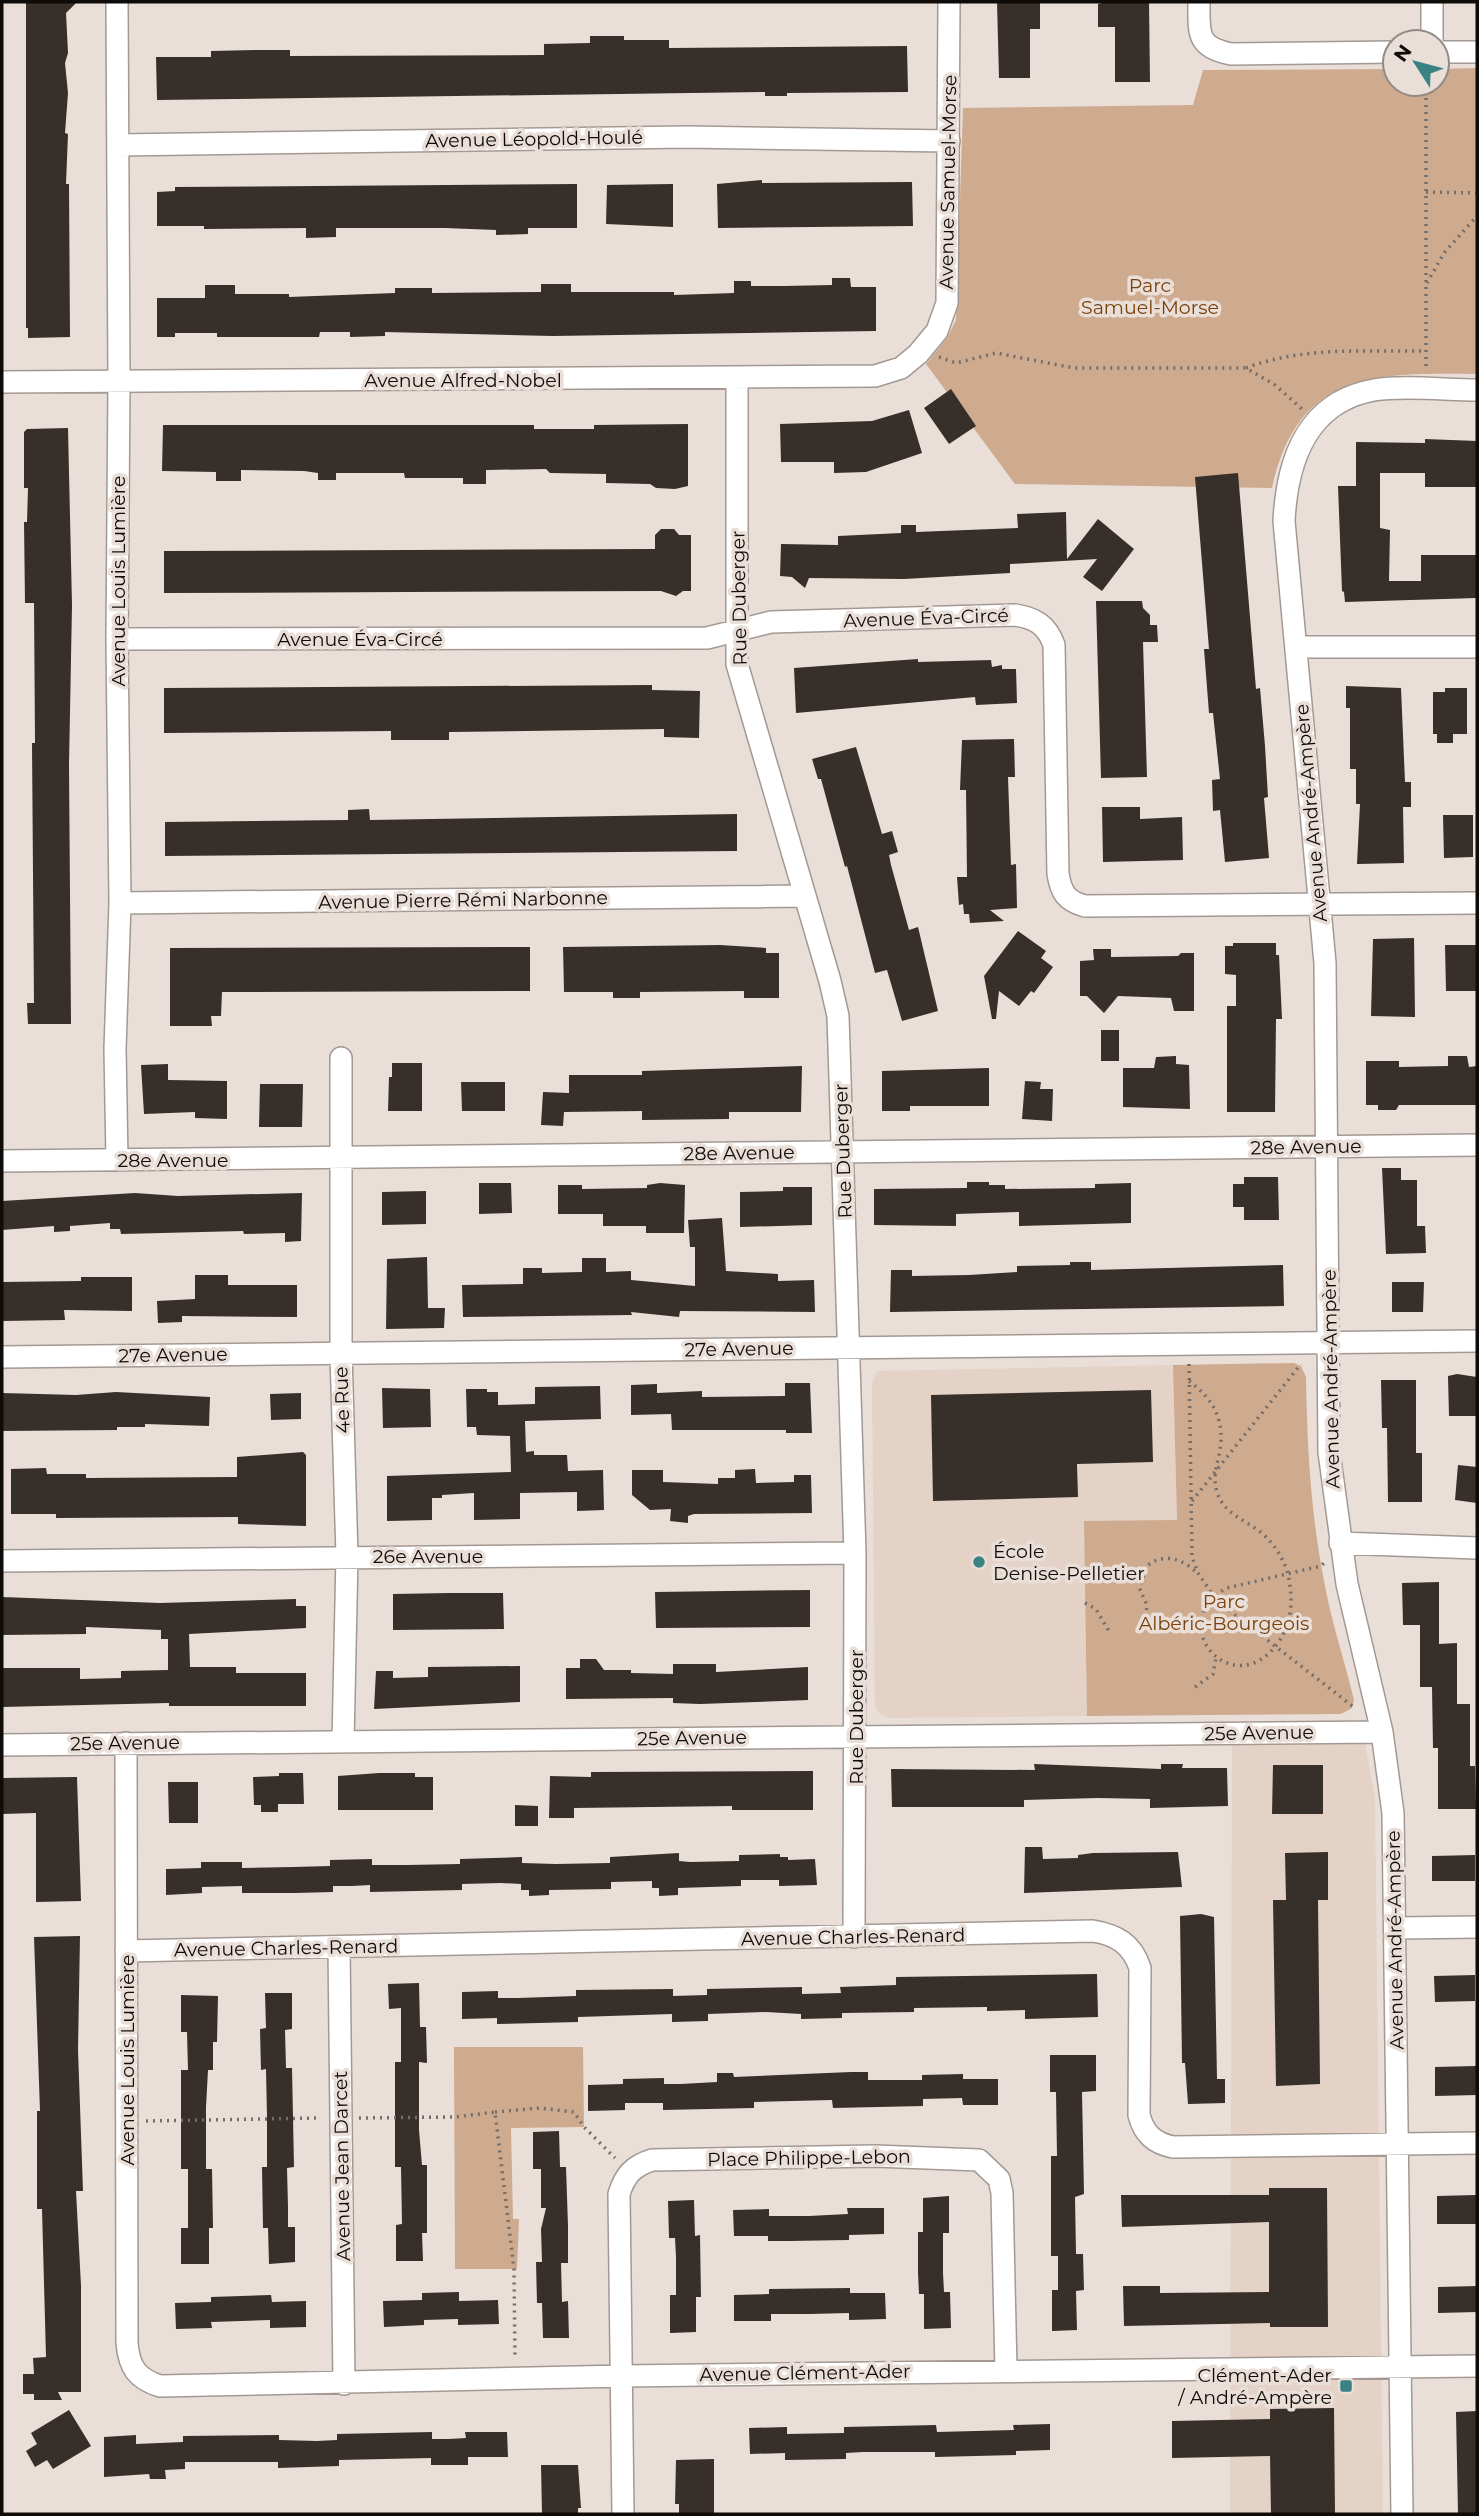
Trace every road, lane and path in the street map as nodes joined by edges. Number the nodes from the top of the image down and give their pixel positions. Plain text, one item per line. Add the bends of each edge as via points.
1 (117, 2) edge
2 (949, 2) edge
3 (1199, 2) edge
4 (1432, 2) edge
5 (1432, 28) edge
6 (1381, 52) edge
7 (1451, 52) edge
8 (1477, 52) edge
9 (1426, 98) edge
10 (949, 141) junction
11 (119, 145) junction
12 (1426, 192) junction
13 (1477, 193) edge
14 (1477, 216) edge
15 (1426, 285) junction
16 (1426, 351) junction
17 (920, 352) junction
18 (1246, 368) junction
19 (737, 379) junction
20 (2, 382) edge
21 (120, 382) junction
22 (1426, 390) junction
23 (1477, 390) edge
24 (1317, 422) junction
25 (737, 631) junction
26 (117, 639) junction
27 (1477, 647) edge
28 (1297, 648) junction
29 (805, 896) junction
30 (120, 903) junction
31 (1477, 903) edge
32 (1318, 904) junction
33 (341, 1058) dead end
34 (1477, 1145) edge
35 (1327, 1146) junction
36 (843, 1152) junction
37 (342, 1159) junction
38 (117, 1160) junction
39 (2, 1161) edge
40 (1477, 1341) edge
41 (1328, 1342) junction
42 (1189, 1344) junction
43 (849, 1348) junction
44 (341, 1353) junction
45 (2, 1357) edge
46 (1189, 1381) junction
47 (1215, 1472) junction
48 (1191, 1502) junction
49 (1340, 1543) junction
50 (1477, 1548) edge
51 (855, 1553) junction
52 (347, 1556) junction
53 (2, 1561) edge
54 (1198, 1573) junction
55 (1288, 1574) junction
56 (1213, 1597) junction
57 (1085, 1603) dead end
58 (1146, 1617) dead end
59 (1110, 1633) dead end
60 (1275, 1646) junction
61 (1216, 1658) junction
62 (1195, 1687) dead end
63 (1382, 1732) junction
64 (856, 1737) junction
65 (343, 1742) junction
66 (126, 1743) junction
67 (2, 1745) edge
68 (1477, 1927) edge
69 (1397, 1928) junction
70 (854, 1937) junction
71 (340, 1947) junction
72 (126, 1951) junction
73 (495, 2112) junction
74 (341, 2118) junction
75 (127, 2121) junction
76 (1477, 2143) edge
77 (1397, 2144) junction
78 (629, 2172) junction
79 (1477, 2366) edge
80 (1401, 2367) junction
81 (1006, 2370) junction
82 (136, 2374) joint
83 (623, 2376) junction
84 (515, 2379) junction
85 (344, 2384) junction
86 (623, 2514) edge
87 (1402, 2514) edge

1 - 11 street, Avenue Louis Lumière
2 - 10 street, Avenue Samuel-Morse
3 - 6 street via 1205,46 1231,54
4 - 5 street
7 - 8 street
9 - 12 path
10 - 11 street, Avenue Léopold-Houlé via 687,137
10 - 17 street, Avenue Samuel-Morse via 947,303 937,331
11 - 21 street, Avenue Louis Lumière
12 - 13 path
12 - 15 path
14 - 15 path via 1444,253
15 - 16 path
16 - 18 path via 1310,352
16 - 22 path
17 - 18 path via 956,363 996,353 1074,368
17 - 19 street, Avenue Alfred-Nobel via 901,369 875,376
18 - 24 path via 1275,385
19 - 21 street, Avenue Alfred-Nobel
19 - 25 street, Rue Duberger
20 - 21 street, Avenue Alfred-Nobel
21 - 26 street, Avenue Louis Lumière
22 - 23 street, Avenue André-Ampère
22 - 24 street, Avenue André-Ampère via 1374,390 1349,398
24 - 28 street, Avenue André-Ampère via 1296,452 1286,489 1284,521
25 - 26 street, Avenue Éva-Circé via 707,638
25 - 29 street, Rue Duberger via 737,664
25 - 32 street, Avenue Éva-Circé via 771,622 1028,617 1049,632 1054,645 1058,874 1066,897 1085,906
26 - 30 street, Avenue Louis Lumière
27 - 28 street
28 - 32 street, Avenue André-Ampère
29 - 30 street, Avenue Pierre Rémi Narbonne
29 - 36 street, Rue Duberger via 835,997
30 - 38 street, Avenue Louis Lumière
31 - 32 street, Avenue Éva-Circé
32 - 35 street, Avenue André-Ampère via 1325,963
33 - 37 street, 4e Rue
34 - 35 street, 28e Avenue
35 - 36 street, 28e Avenue
35 - 41 street, Avenue André-Ampère
36 - 37 street, 28e Avenue
36 - 43 street, Rue Duberger
37 - 38 street, 28e Avenue
37 - 44 street, 4e Rue
38 - 39 street, 28e Avenue
40 - 41 street, 27e Avenue
41 - 42 street, 27e Avenue
41 - 47 path via 1299,1366
41 - 49 street, Avenue André-Ampère via 1329,1451
42 - 43 street, 27e Avenue
42 - 46 path
43 - 44 street, 27e Avenue
43 - 51 street, Rue Duberger
44 - 45 street, 27e Avenue
44 - 52 street, 4e Rue
46 - 47 path via 1217,1412 1222,1433
46 - 48 path
47 - 48 path
47 - 55 path via 1215,1487 1224,1506 1275,1545
48 - 54 path via 1192,1557
49 - 50 street
49 - 55 path via 1321,1566
49 - 63 street, Avenue André-Ampère
51 - 52 street, 26e Avenue
51 - 64 street, Rue Duberger
52 - 53 street, 26e Avenue
52 - 65 street, 4e Rue
54 - 56 path
54 - 58 path via 1172,1559 1158,1558 1147,1566 1139,1587 1147,1605
55 - 56 path via 1227,1588
55 - 60 path via 1291,1610
56 - 60 path
56 - 61 path via 1203,1611 1200,1633
57 - 59 path via 1096,1609
60 - 61 path via 1262,1661 1246,1666
60 - 63 path
61 - 62 path via 1213,1674
63 - 64 street, 25e Avenue
63 - 69 street, Avenue André-Ampère via 1394,1813
64 - 65 street, 25e Avenue
64 - 70 street, Rue Duberger
65 - 66 street, 25e Avenue
66 - 67 street, 25e Avenue
66 - 72 street, Avenue Louis Lumière
68 - 69 street
69 - 77 street, Avenue André-Ampère
70 - 71 street, Avenue Charles-Renard
70 - 77 street, Avenue Charles-Renard via 1110,1934 1135,1953 1140,1968 1139,2115 1149,2136 1173,2147
71 - 72 street, Avenue Charles-Renard
71 - 74 street, Avenue Jean Darcet
72 - 75 street, Avenue Louis Lumière
73 - 74 path
73 - 78 path via 574,2112 583,2127
73 - 84 path via 514,2269
74 - 75 path
74 - 85 street, Avenue Jean Darcet
75 - 82 street, Avenue Louis Lumière via 127,2343
76 - 77 street, Avenue Charles-Renard
77 - 80 street, Avenue André-Ampère
78 - 81 street, Place Philippe-Lebon via 652,2160 875,2156 979,2160 999,2179 1002,2193
78 - 83 street via 619,2194
79 - 80 street, Avenue Clément-Ader
80 - 81 street, Avenue Clément-Ader
80 - 87 street, Avenue André-Ampère
81 - 83 street, Avenue Clément-Ader
82 - 85 street, Avenue Clément-Ader via 160,2386
83 - 84 street, Avenue Clément-Ader
83 - 86 street
84 - 85 street, Avenue Clément-Ader

